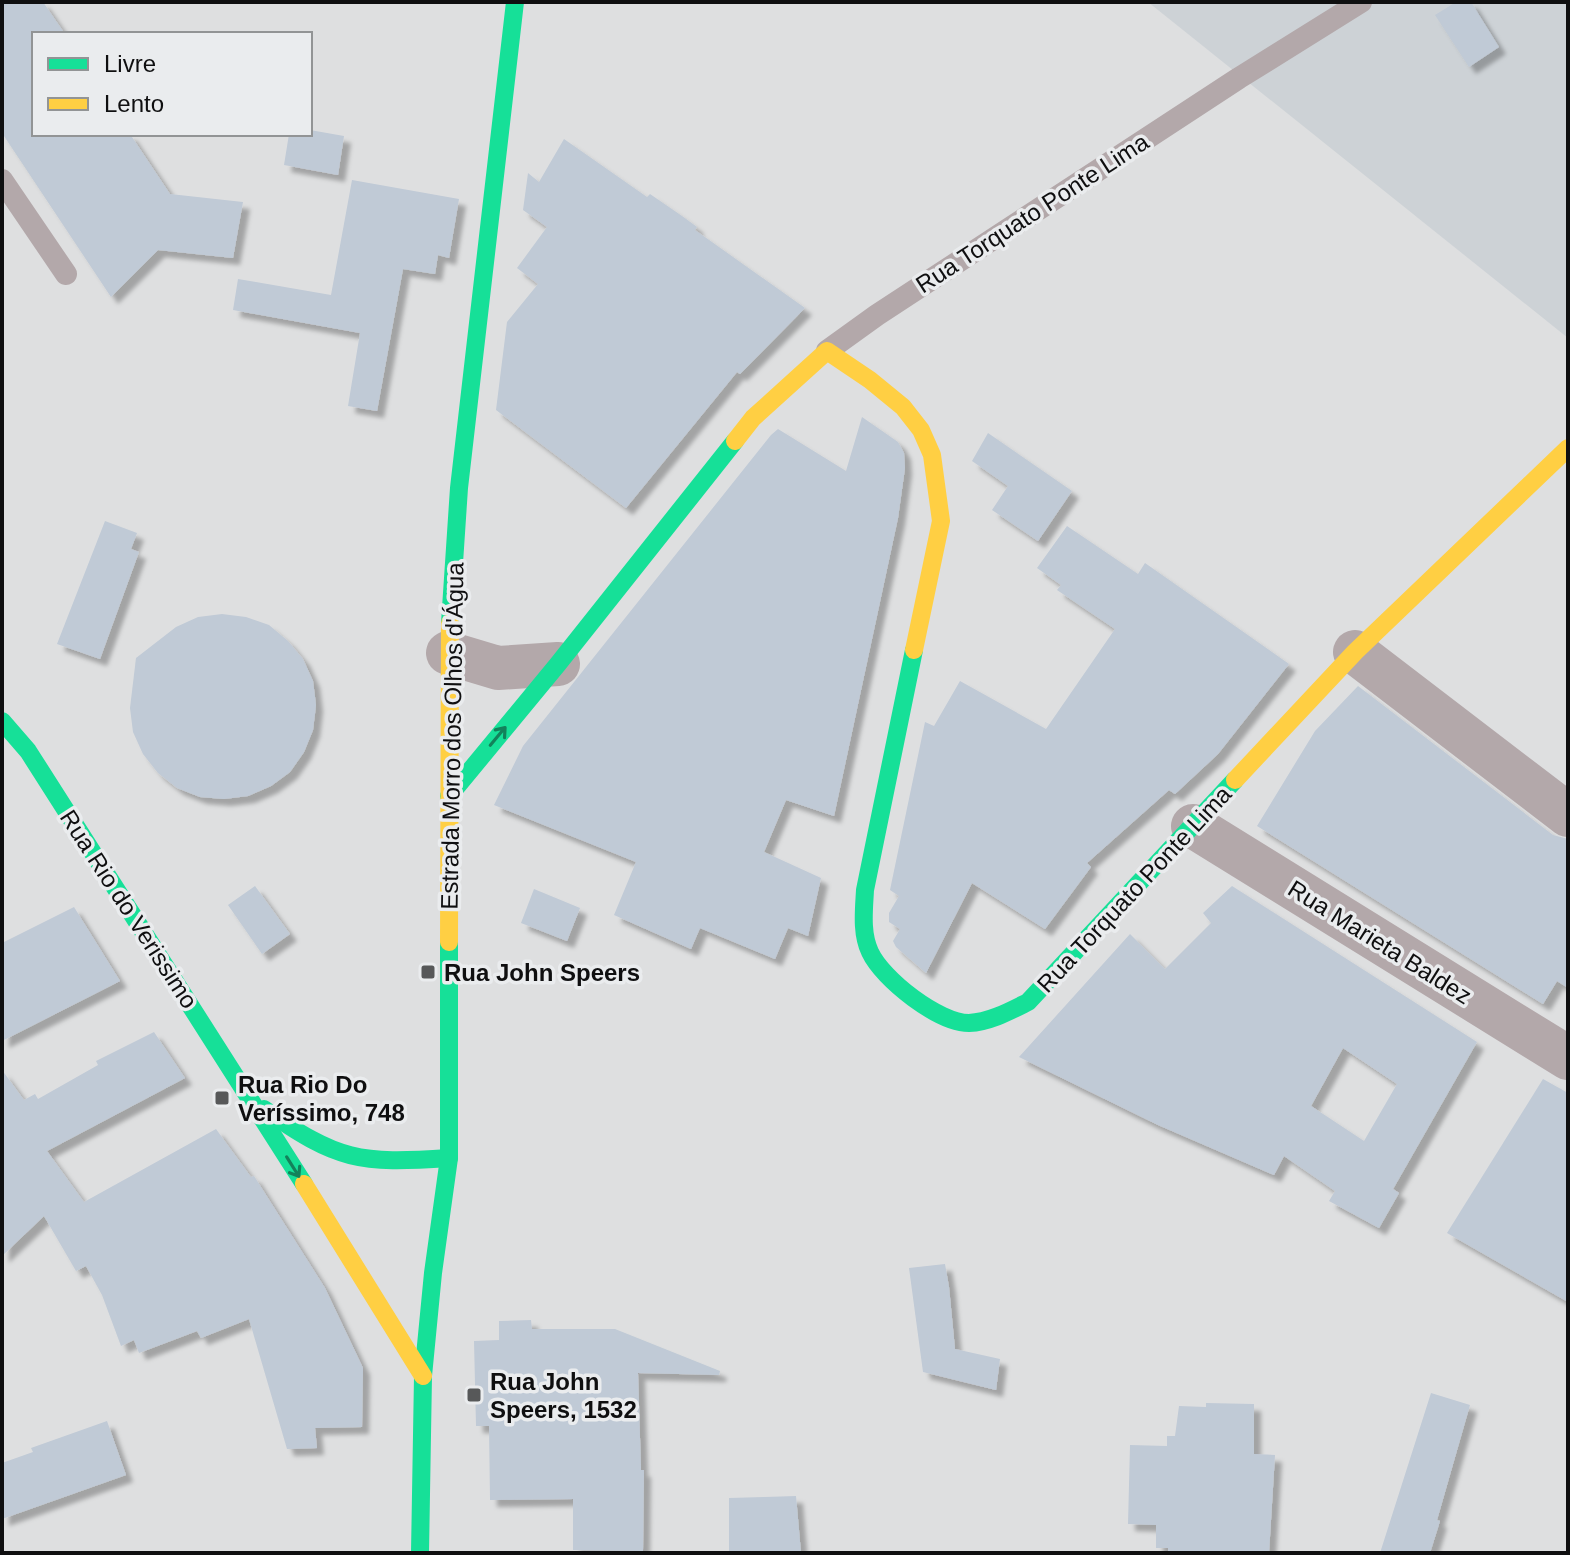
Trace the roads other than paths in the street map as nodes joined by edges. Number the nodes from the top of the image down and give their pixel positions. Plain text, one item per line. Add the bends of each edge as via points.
1 (515, 2) edge
2 (1361, 2) edge
3 (2, 180) edge
4 (66, 274) dead end
5 (827, 351) junction
6 (1568, 448) edge
7 (1355, 652) junction
8 (448, 653) junction
9 (558, 664) junction
10 (2, 721) edge
11 (449, 796) junction
12 (1568, 815) edge
13 (1193, 826) junction
14 (1568, 1058) edge
15 (252, 1101) junction
16 (449, 1158) junction
17 (423, 1376) junction
18 (420, 1553) edge

1 - 8 street, Estrada Morro dos Olhos d'Água via 459,488
2 - 5 lane, Rua Torquato Ponte Lima
3 - 4 lane
5 - 9 street, Rua Torquato Ponte Lima via 753,418
5 - 13 street, Rua Torquato Ponte Lima via 903,407 921,430 932,455 941,521 865,890 862,928 868,951 884,974 946,1019 994,1020 1028,1002
6 - 7 street, Rua Torquato Ponte Lima
7 - 12 street
7 - 13 street, Rua Torquato Ponte Lima
8 - 9 street via 498,668
8 - 11 street, Estrada Morro dos Olhos d'Água
11 -> 9 street, Rua Torquato Ponte Lima
10 - 15 street, Rua Rio do Verissimo via 28,751
11 - 16 street, Estrada Morro dos Olhos d'Água
13 - 14 street, Rua Marieta Baldez
15 - 16 street, Rua Rio do Verissimo via 303,1137 349,1157 403,1162
15 -> 17 street, Rua Rio do Verissimo
16 - 17 street, Estrada Morro dos Olhos d'Água
17 - 18 street, Estrada Morro dos Olhos d'Água

